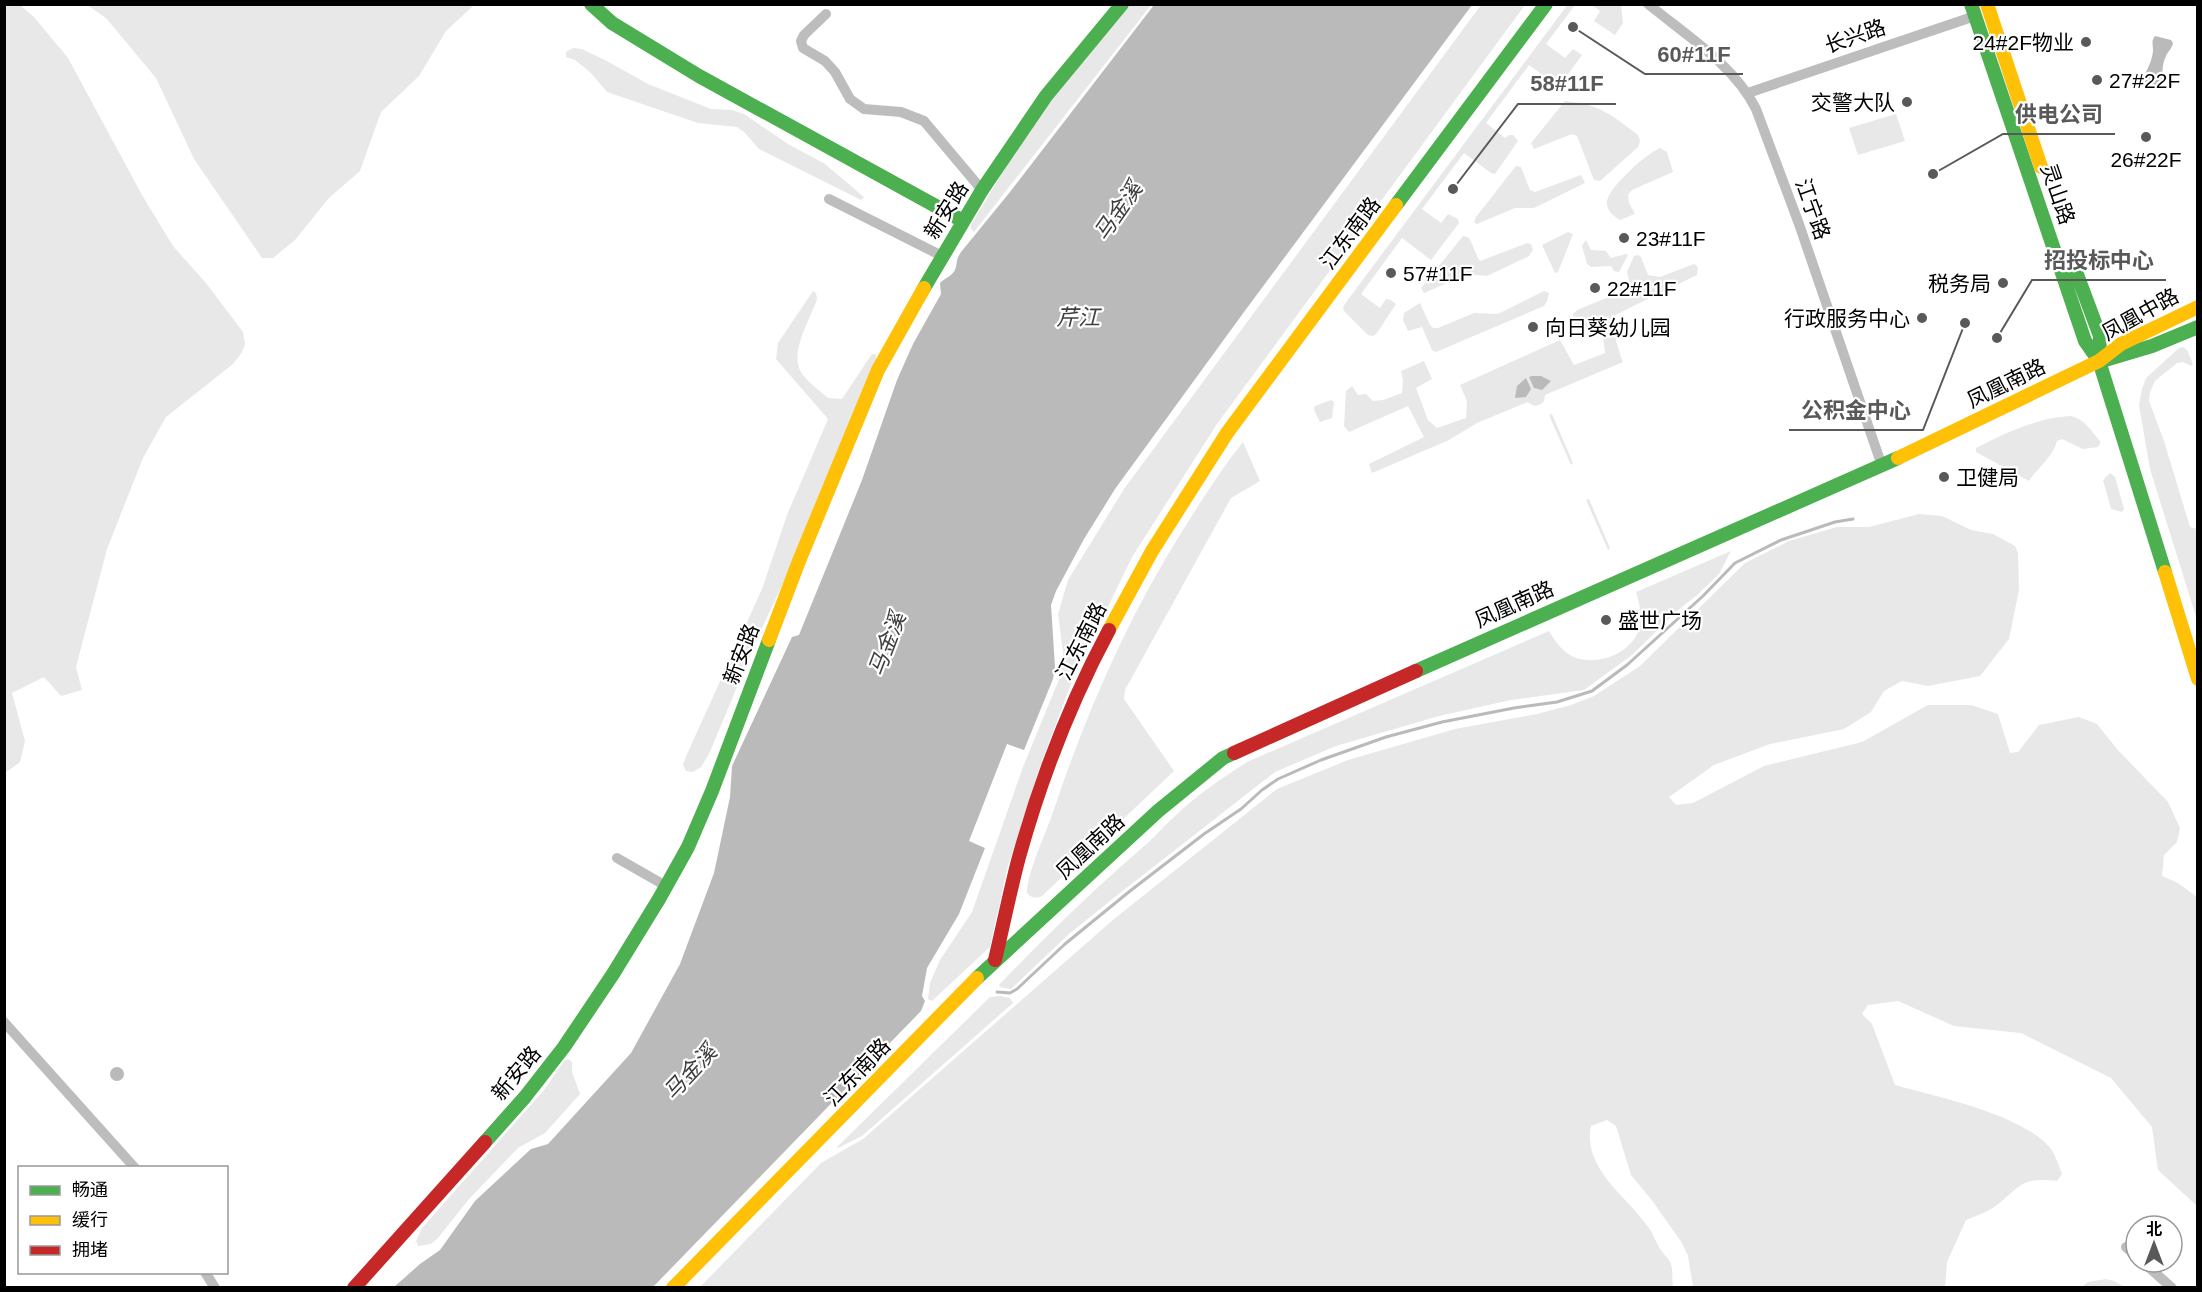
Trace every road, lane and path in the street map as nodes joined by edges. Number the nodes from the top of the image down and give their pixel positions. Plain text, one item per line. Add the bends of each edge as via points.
1 (591, 4) edge
2 (1122, 4) edge
3 (1546, 4) edge
4 (1648, 4) edge
5 (1991, 6) edge
6 (1973, 10) edge
7 (826, 14) dead end
8 (1748, 93) junction
9 (982, 190) junction
10 (829, 200) dead end
11 (963, 221) junction
12 (942, 256) junction
13 (2198, 307) edge
14 (2198, 327) edge
15 (2099, 361) junction
16 (1882, 466) junction
17 (2198, 679) edge
18 (617, 858) dead end
19 (666, 886) junction
20 (995, 960) junction
21 (4, 1022) edge
22 (134, 1166) edge
23 (206, 1274) edge
24 (2157, 1274) edge
25 (214, 1287) edge
26 (354, 1287) edge
27 (673, 1287) edge
28 (2172, 1287) edge

1 - 11 main road via 612,23 699,76
2 - 9 main road, 新安路 via 1046,96
3 - 20 main road, 江东南路 via 1227,433 1152,551 1083,679 1042,784 1019,857
4 - 8 street, 江宁路 via 1715,59
5 - 15 main road, 灵山路 via 2100,336
6 - 8 street, 长兴路
6 - 15 main road, 灵山路 via 2085,341
7 - 9 street via 804,35 803,48 825,61 850,99 864,109 901,112 924,121
8 - 16 street, 江宁路 via 1799,224
9 - 11 main road, 新安路
10 - 12 street
11 - 12 main road, 新安路
12 - 19 main road, 新安路 via 878,370 799,561 712,791
13 - 15 main road, 凤凰中路 via 2121,344
14 - 15 main road, 凤凰中路 via 2127,355
15 - 16 main road, 凤凰南路
15 - 17 main road, 灵山路
16 - 20 main road, 凤凰南路 via 1618,579 1223,758 1158,811
18 - 19 street
19 - 26 main road, 新安路 via 564,1047 525,1097
20 - 27 main road, 江东南路
21 - 22 street
23 - 25 street
24 - 28 street

